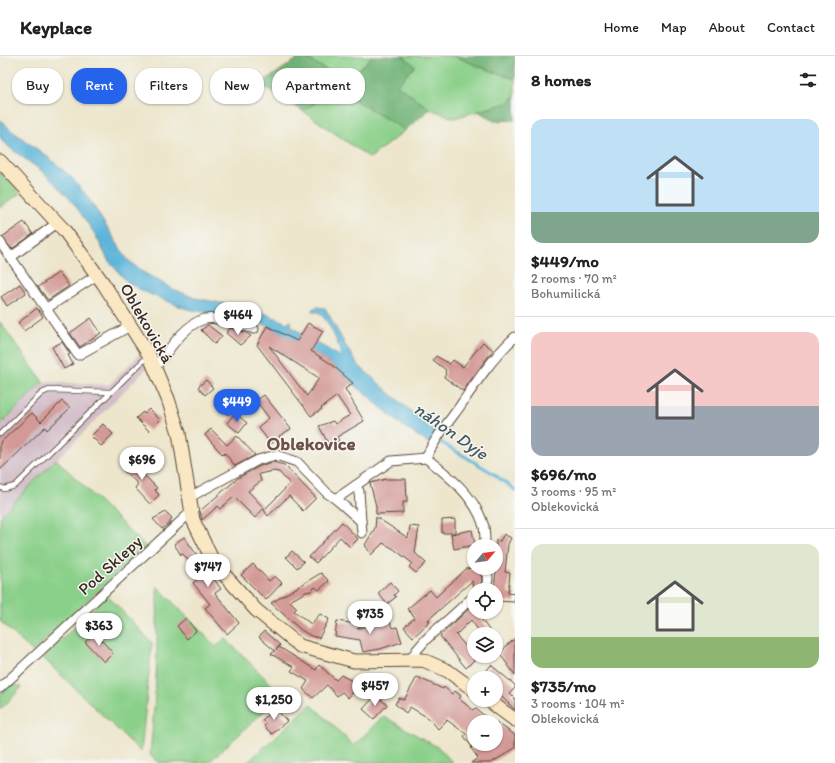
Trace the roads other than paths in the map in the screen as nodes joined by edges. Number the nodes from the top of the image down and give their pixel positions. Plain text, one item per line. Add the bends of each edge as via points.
1 (0, 161) edge
2 (57, 223) junction
3 (0, 242) edge
4 (11, 257) junction
5 (97, 275) junction
6 (47, 308) junction
7 (130, 326) junction
8 (254, 329) dead end
9 (515, 337) edge
10 (149, 355) junction
11 (154, 369) junction
12 (111, 392) junction
13 (0, 434) edge
14 (426, 458) junction
15 (355, 486) junction
16 (0, 487) edge
17 (190, 497) junction
18 (336, 499) junction
19 (192, 510) junction
20 (361, 521) junction
21 (362, 533) dead end
22 (485, 539) edge
23 (467, 601) edge
24 (410, 660) junction
25 (467, 685) edge
26 (0, 688) edge
27 (497, 707) edge
28 (515, 720) edge

1 - 2 street, Oblekovická
2 - 4 street
2 - 5 street, Oblekovická
3 - 4 street
4 - 6 street
5 - 6 street
5 - 7 street, Oblekovická
6 - 7 street via 78,354
7 - 10 street, Oblekovická
8 - 11 street via 232,322 206,319 194,323
9 - 14 street via 477,381 439,434
10 - 11 street, Oblekovická
10 - 12 lane
11 - 17 street, Oblekovická via 168,399 179,433
12 - 13 lane via 49,390 42,393
12 - 16 lane via 15,486 4,489
14 - 15 street via 391,461
14 - 22 street via 443,472 475,507 484,527
15 - 18 street
15 - 20 street via 359,491
17 - 18 street via 258,460 276,455 297,462
17 - 19 street, Oblekovická
18 - 20 street
19 - 24 street, Oblekovická via 193,520 214,564 256,610 300,646 354,661
19 - 26 street, Pod Sklepy
20 - 21 street
23 - 24 street via 436,628
24 - 25 street, Oblekovická via 423,660 442,668
27 - 28 street

